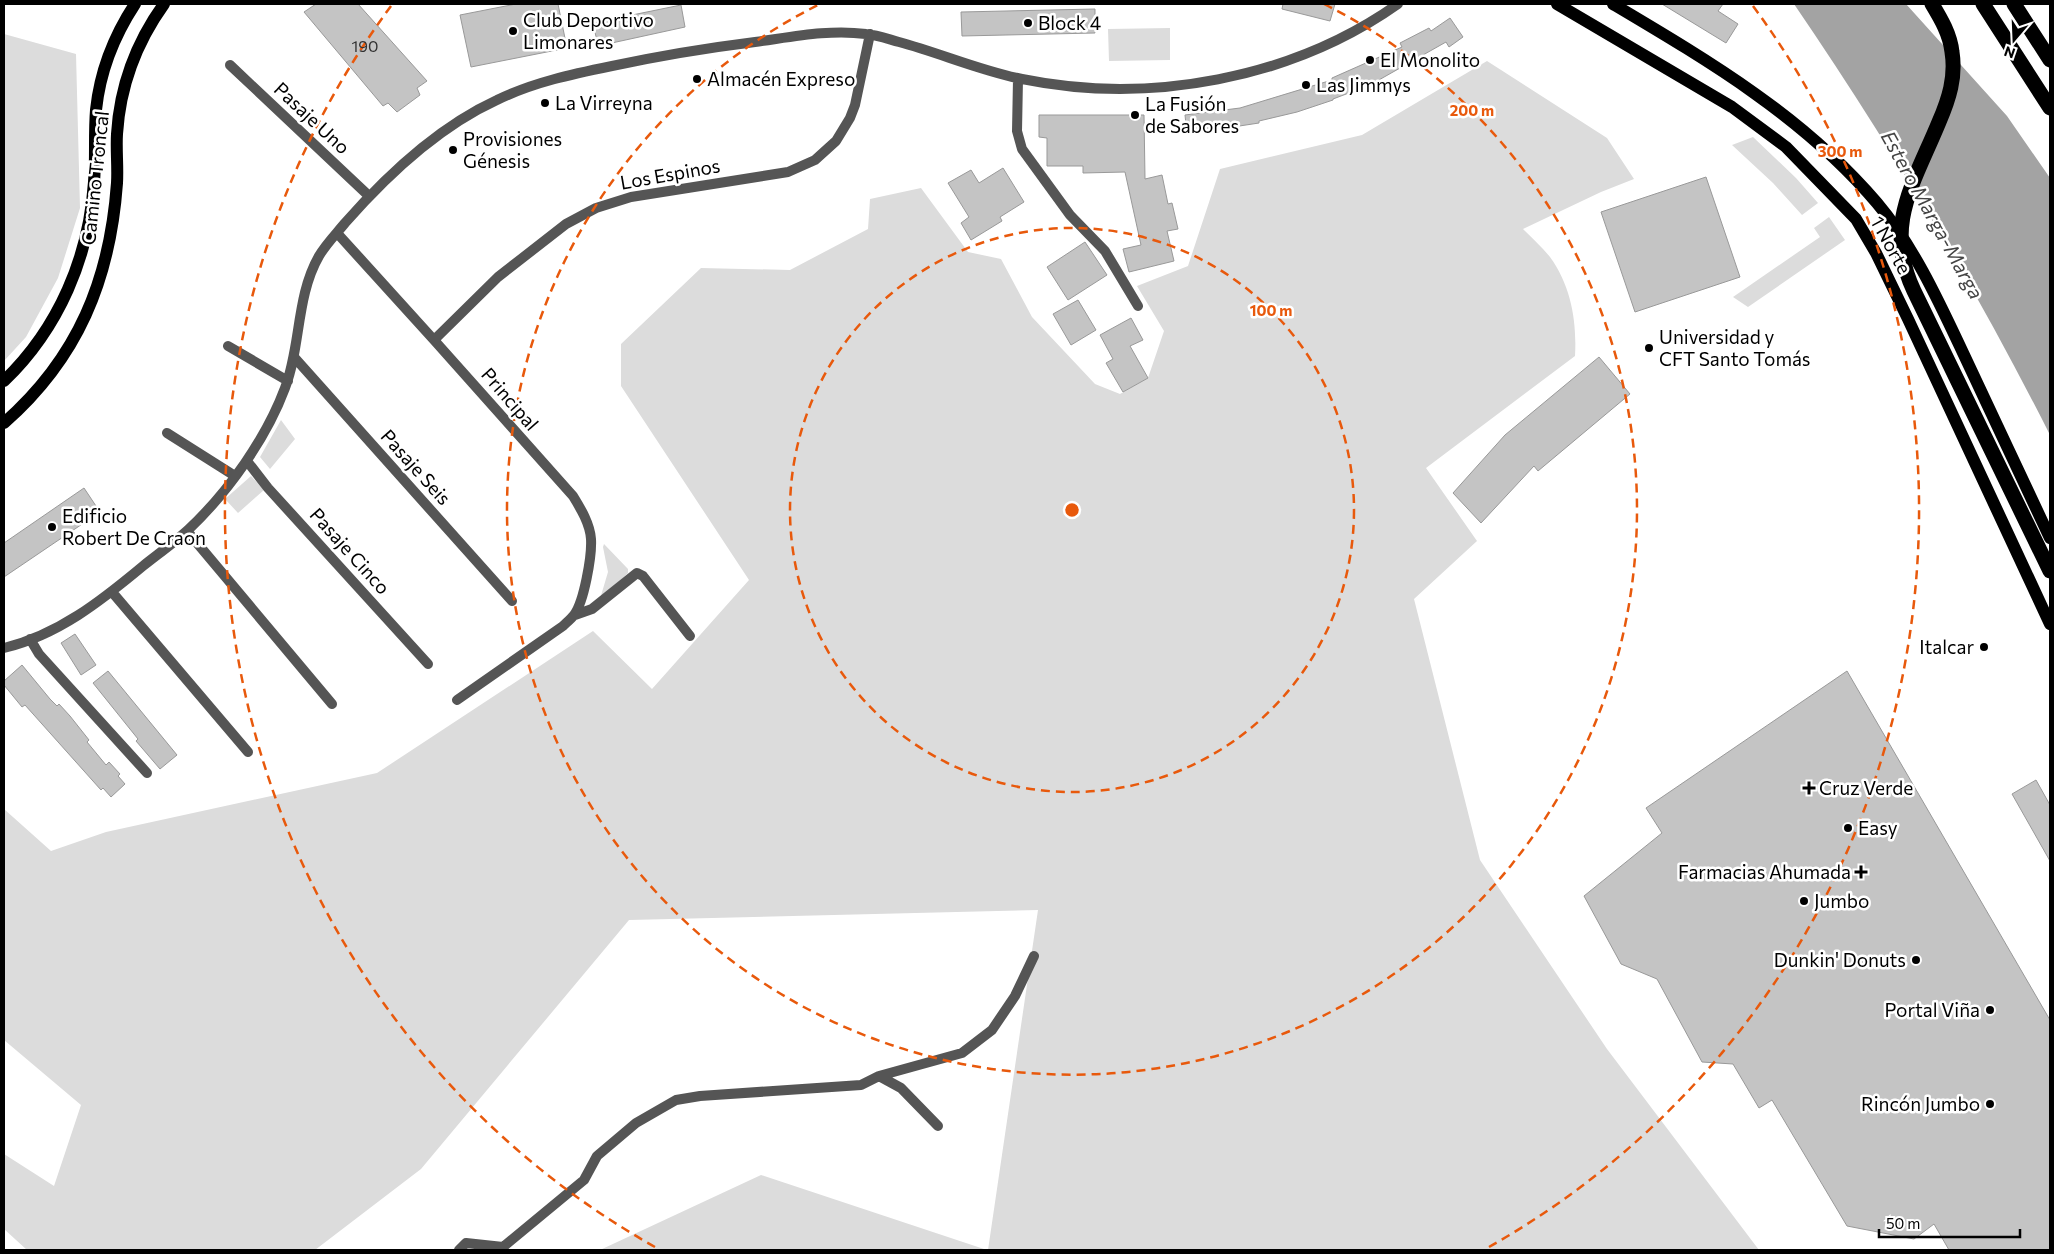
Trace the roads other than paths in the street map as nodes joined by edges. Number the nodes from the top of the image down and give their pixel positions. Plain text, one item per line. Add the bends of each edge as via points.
1 (135, 4) edge
2 (164, 4) edge
3 (1398, 4) edge
4 (1557, 4) edge
5 (1613, 4) edge
6 (1932, 4) edge
7 (1983, 4) edge
8 (2014, 4) edge
9 (870, 34) junction
10 (2050, 60) edge
11 (230, 65) dead end
12 (1018, 78) junction
13 (2050, 108) edge
14 (369, 196) junction
15 (337, 233) junction
16 (1138, 306) dead end
17 (434, 340) junction
18 (228, 346) dead end
19 (294, 357) junction
20 (4, 381) edge
21 (288, 382) junction
22 (4, 422) edge
23 (167, 433) dead end
24 (247, 461) junction
25 (235, 476) junction
26 (187, 531) junction
27 (2050, 538) edge
28 (2050, 571) edge
29 (112, 592) junction
30 (512, 601) dead end
31 (575, 615) junction
32 (2050, 624) edge
33 (690, 636) dead end
34 (30, 640) junction
35 (4, 648) edge
36 (428, 664) dead end
37 (457, 700) dead end
38 (332, 704) dead end
39 (248, 752) dead end
40 (147, 773) dead end
41 (1034, 956) dead end
42 (878, 1076) junction
43 (938, 1126) dead end
44 (502, 1249) edge
45 (459, 1250) edge

1 - 20 main road, Camino Troncal via 116,37 99,90 90,218 79,260 67,292 46,330
2 - 22 main road, Camino Troncal via 139,44 122,96 112,226 96,292 78,333 58,364 42,386
3 - 12 street via 1325,46 1275,66 1221,78 1186,84 1114,88
4 - 32 main road, 1 Norte via 1732,107 1786,147 1856,219 1908,319
5 - 27 main road, 1 Norte via 1772,105 1839,162 1878,204 1938,300
6 - 28 highway via 1943,22 1952,51 1953,82 1946,107 1903,210 1900,238 1904,266
7 - 13 highway
8 - 10 highway
9 - 12 street
9 - 14 street via 832,32 658,56 550,80 498,99 447,128
9 - 17 street, Los Espinos via 850,118 836,141 815,160 788,172 631,198 596,208 566,224 498,277
11 - 14 street, Pasaje Uno
12 - 16 street via 1017,131 1022,149 1070,216 1105,251
14 - 15 street
15 - 17 street, Principal
15 - 19 street via 319,256 310,277
17 - 31 street, Principal via 573,496 583,512 591,538 590,562
18 - 21 street
19 - 21 street
19 - 30 street, Pasaje Seis
21 - 24 street via 268,429
23 - 25 street
24 - 25 street
24 - 36 street, Pasaje Cinco
25 - 26 street
26 - 29 street
26 - 38 street
29 - 34 street via 77,618
29 - 39 street
31 - 33 street via 592,609 637,573 644,576
31 - 37 street
34 - 35 street
34 - 40 street
41 - 42 street via 1015,996 992,1030 962,1053
42 - 43 street via 901,1088
42 - 44 street via 861,1085 676,1100 636,1123 597,1156 584,1180
44 - 45 street via 466,1243

